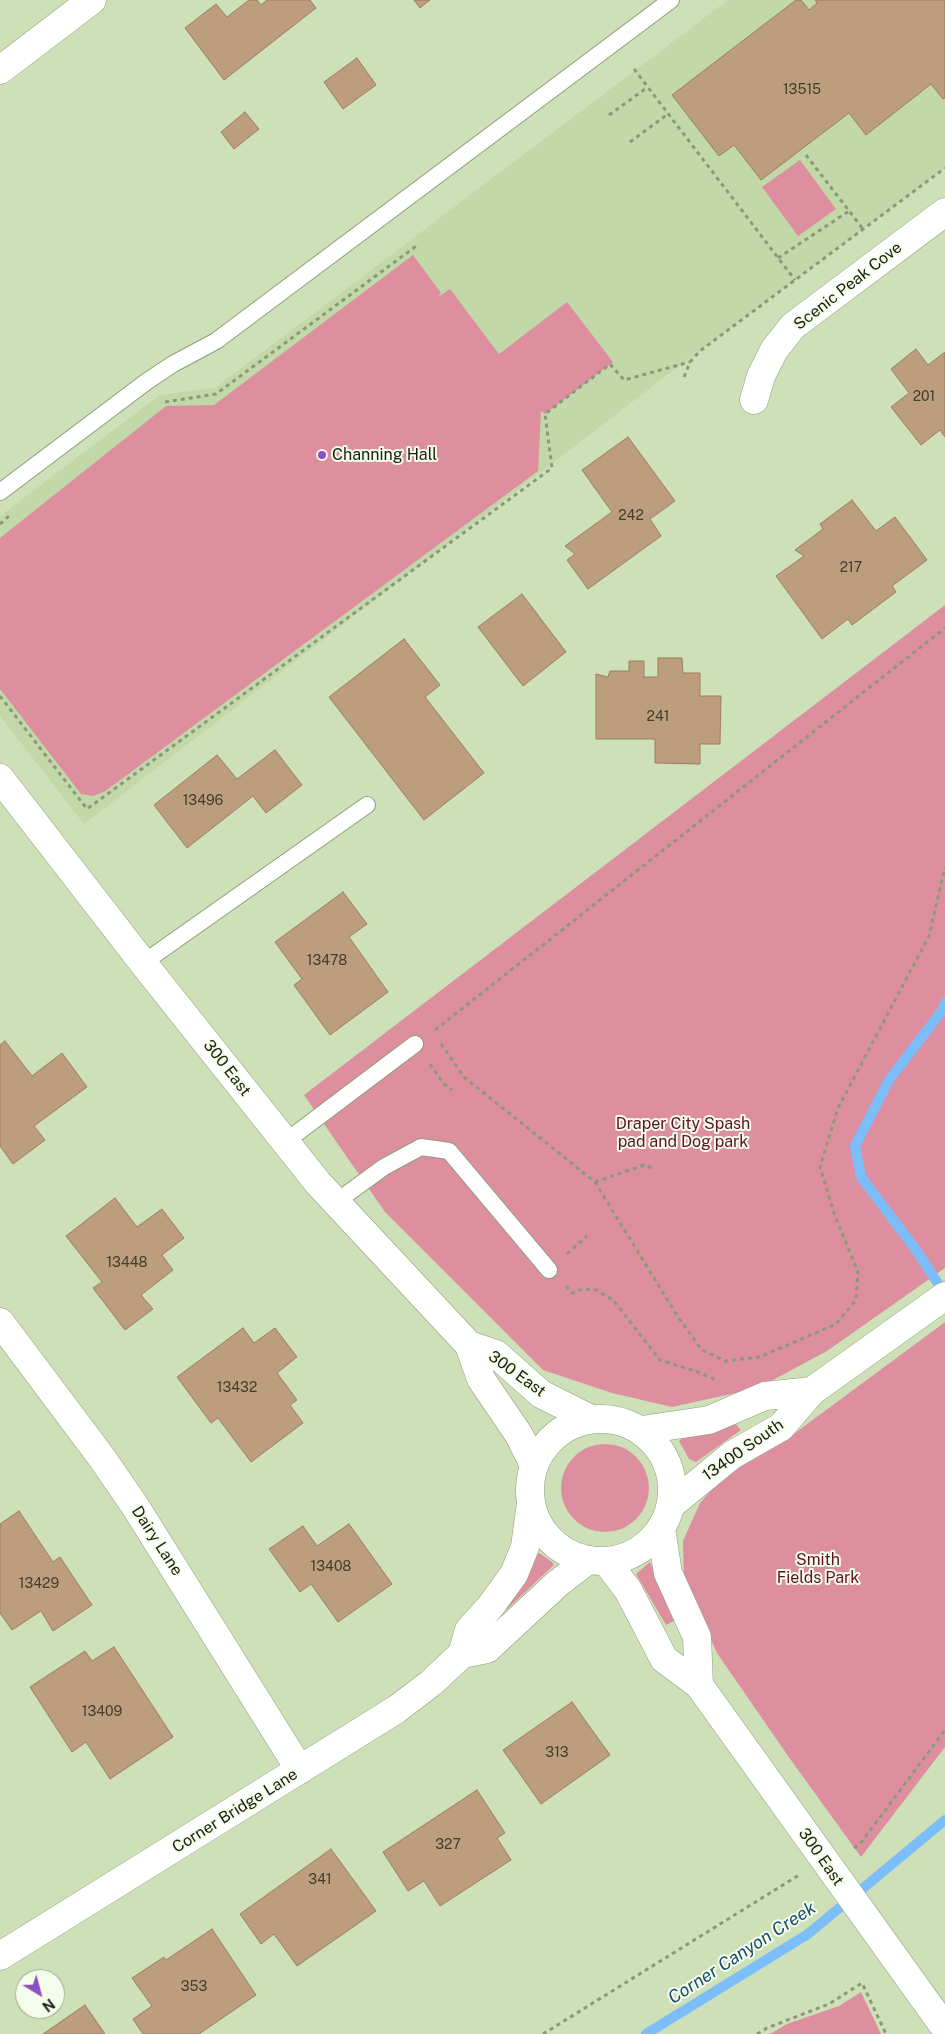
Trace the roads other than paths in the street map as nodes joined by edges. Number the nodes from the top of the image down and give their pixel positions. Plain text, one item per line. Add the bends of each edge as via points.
1 (92, 0) edge
2 (671, 0) edge
3 (0, 70) edge
4 (945, 212) edge
5 (754, 400) dead end
6 (0, 492) edge
7 (0, 778) edge
8 (367, 805) dead end
9 (143, 963) junction
10 (415, 1044) road end
11 (285, 1142) junction
12 (336, 1202) junction
13 (549, 1270) dead end
14 (945, 1296) edge
15 (0, 1322) edge
16 (469, 1345) junction
17 (812, 1391) junction
18 (591, 1419) junction
19 (642, 1430) junction
20 (534, 1465) junction
21 (531, 1503) junction
22 (666, 1517) junction
23 (597, 1561) junction
24 (462, 1654) junction
25 (699, 1685) junction
26 (300, 1770) junction
27 (0, 1956) edge
28 (945, 2028) edge

1 - 3 street
2 - 6 lane via 216,342 146,382
4 - 5 street, Scenic Peak Cove via 793,326 774,350
7 - 9 street, 300 East
8 - 9 lane
9 - 11 street, 300 East
10 - 11 lane
11 - 12 street, 300 East
12 - 13 lane via 384,1167 421,1147 449,1151
12 - 16 street, 300 East
14 - 17 street, 13400 South
15 - 26 street, Dairy Lane via 130,1498
16 - 18 street, 300 East via 496,1354 541,1394
16 - 20 street, 300 East via 481,1378 519,1435
17 - 19 street, 13400 South via 765,1396 708,1420
17 - 22 street, 13400 South via 782,1426 732,1455
18 - 19 street via 609,1418
18 - 20 street via 556,1434
19 - 22 street via 668,1463 673,1484
20 - 21 street
21 - 23 street via 538,1523 550,1541 568,1553
21 - 24 street via 525,1547 514,1574 469,1630
22 - 23 street via 651,1541 638,1551 623,1558
22 - 25 street via 668,1573 697,1636
23 - 24 street via 557,1584 488,1649
23 - 25 street, 300 East via 628,1590 664,1659
24 - 26 street, Corner Bridge Lane via 397,1709
25 - 28 street, 300 East
26 - 27 street, Corner Bridge Lane

